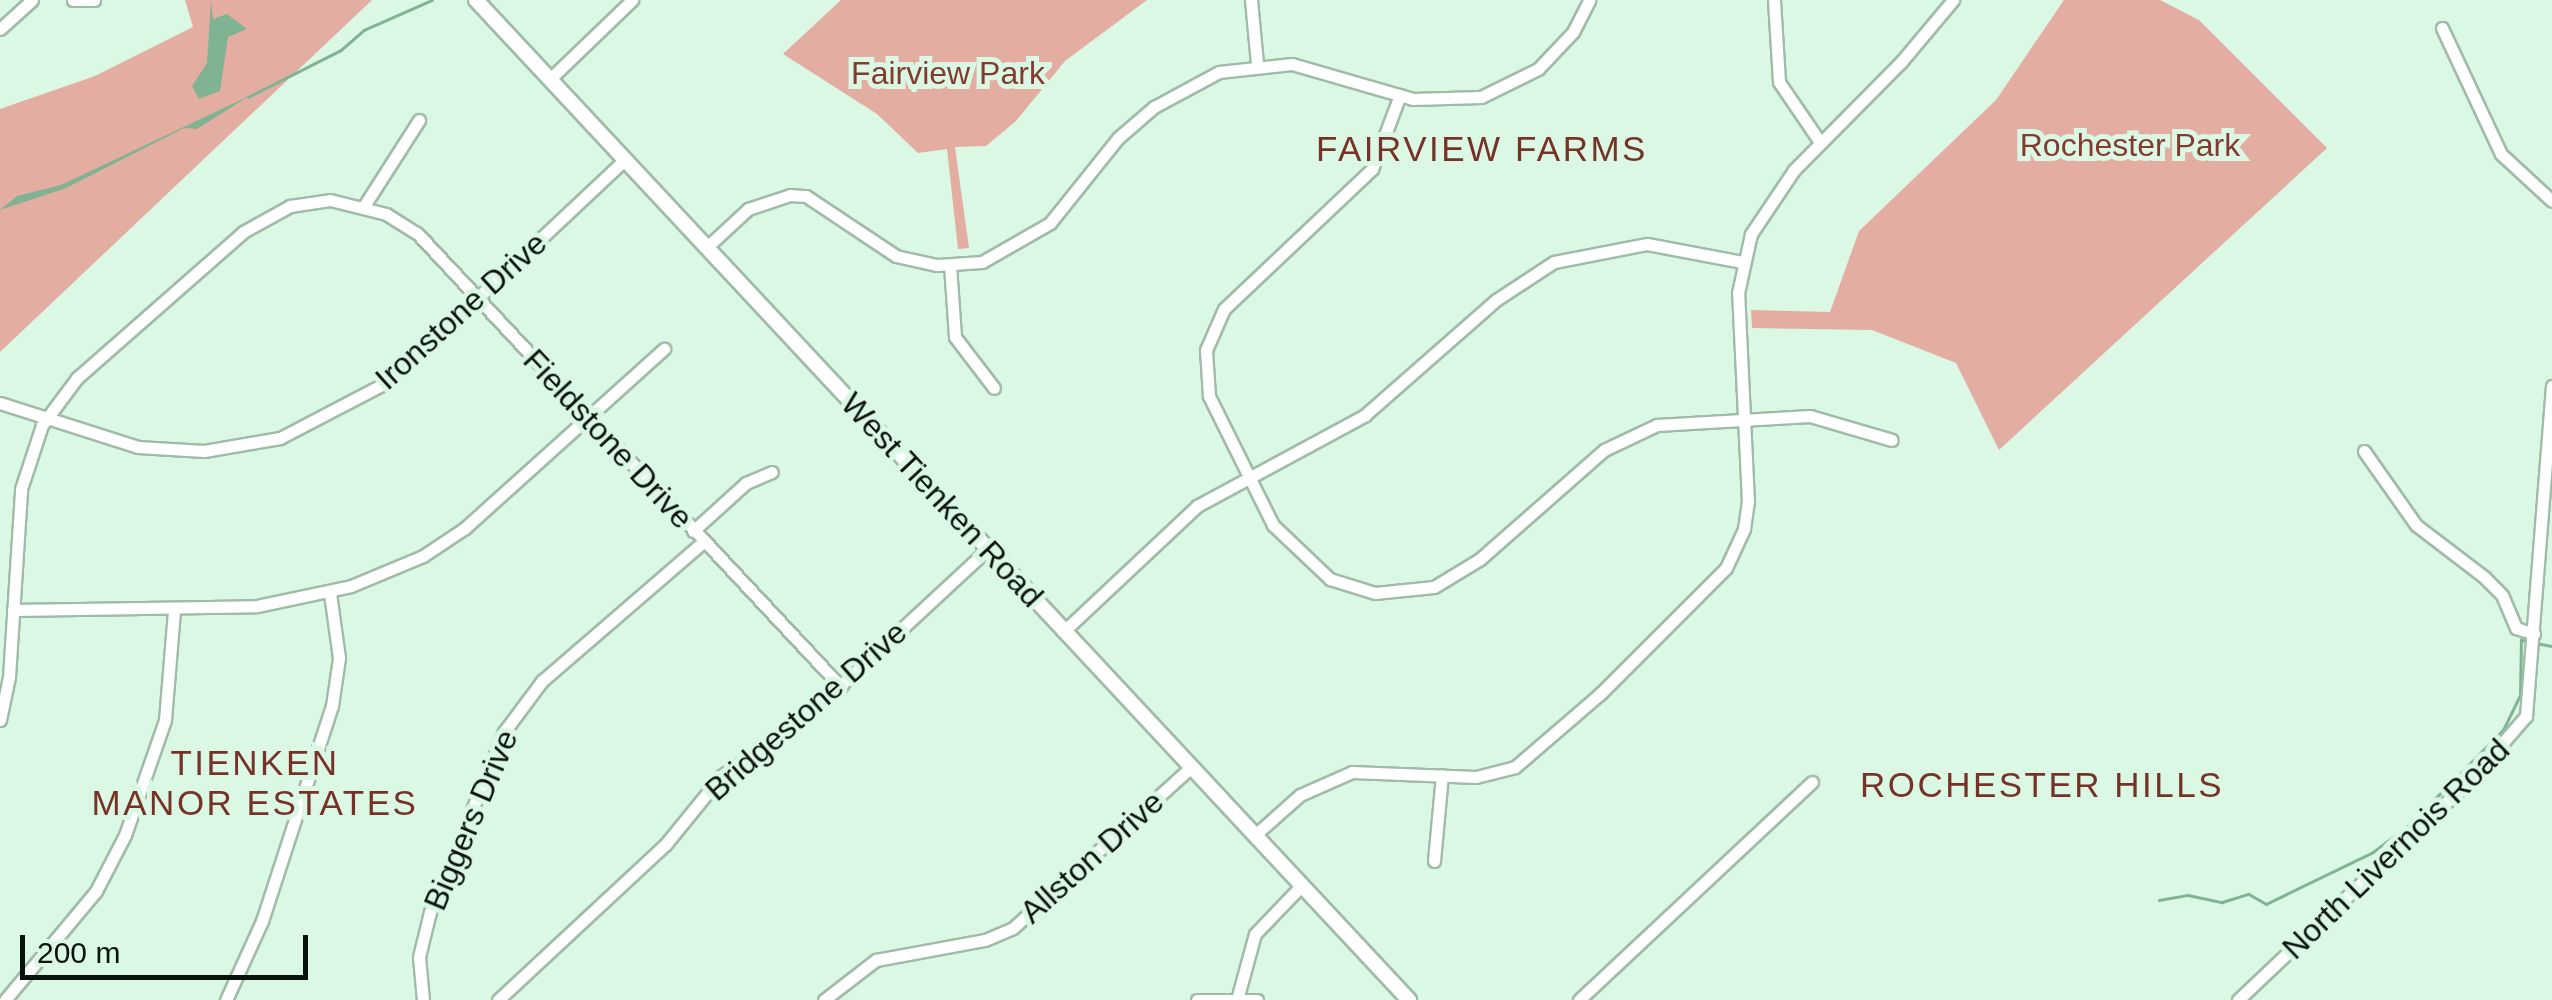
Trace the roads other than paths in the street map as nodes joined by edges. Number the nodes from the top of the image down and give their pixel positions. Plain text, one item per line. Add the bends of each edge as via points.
1 (32, 0) edge
2 (72, 0) edge
3 (94, 0) edge
4 (476, 0) edge
5 (632, 0) edge
6 (1252, 0) edge
7 (1589, 0) edge
8 (1774, 0) edge
9 (1952, 0) edge
10 (2442, 28) dead end
11 (0, 29) edge
12 (1257, 64) junction
13 (550, 78) junction
14 (1400, 95) junction
15 (419, 120) dead end
16 (1820, 142) junction
17 (625, 159) junction
18 (2552, 201) edge
19 (364, 206) junction
20 (707, 247) junction
21 (1742, 262) junction
22 (950, 265) junction
23 (478, 299) junction
24 (664, 349) dead end
25 (2552, 386) edge
26 (994, 388) dead end
27 (0, 403) edge
28 (1742, 417) junction
29 (588, 418) junction
30 (47, 419) junction
31 (1892, 440) dead end
32 (2364, 450) dead end
33 (772, 472) dead end
34 (1249, 474) junction
35 (693, 530) junction
36 (704, 542) junction
37 (988, 548) junction
38 (330, 593) junction
39 (14, 610) junction
40 (174, 611) junction
41 (1064, 631) junction
42 (2534, 634) junction
43 (841, 687) junction
44 (0, 720) edge
45 (1191, 767) junction
46 (1442, 776) junction
47 (1812, 782) dead end
48 (1255, 835) junction
49 (1434, 861) dead end
50 (1302, 885) junction
51 (1238, 996) junction
52 (5, 1000) edge
53 (226, 1000) edge
54 (423, 1000) edge
55 (498, 1000) edge
56 (824, 1000) edge
57 (1197, 1000) edge
58 (1257, 1000) edge
59 (1409, 1000) edge
60 (1580, 1000) edge
61 (2238, 1000) edge

1 - 11 street
2 - 3 street
4 - 13 street, West Tienken Road
5 - 13 street
6 - 12 street
7 - 14 street via 1560,47 1506,89 1452,101
8 - 16 street via 1778,82
9 - 16 street
10 - 18 street via 2501,154
12 - 14 street via 1318,67
12 - 22 street via 1219,72 1154,106 1118,138 1050,224 1026,241 982,262
13 - 17 street, West Tienken Road
14 - 34 street via 1372,169 1256,275 1212,330 1206,350 1209,396
15 - 19 street
16 - 21 street via 1769,202
17 - 20 street, West Tienken Road
17 - 23 street, Ironstone Drive
19 - 23 street, Fieldstone Drive via 416,233
19 - 30 street via 330,200 267,215 147,312 77,378
20 - 22 street via 748,209 790,195 820,204 879,249
20 - 37 street, West Tienken Road
21 - 28 street
21 - 34 street via 1646,244 1554,262 1496,300 1365,415
22 - 26 street via 954,337
23 - 29 street, Fieldstone Drive
23 - 30 street, Ironstone Drive via 365,397 280,438 204,451 138,447
24 - 29 street
25 - 42 street, North Livernois Road
27 - 30 street, Ironstone Drive
28 - 31 street via 1810,416
28 - 34 street via 1657,425 1630,436 1571,474 1480,559 1412,593 1350,587 1300,557 1273,525
28 - 46 street via 1748,502 1726,568 1532,755 1496,774
29 - 35 street, Fieldstone Drive
29 - 38 street via 465,528 423,556
30 - 39 street via 24,469
32 - 42 street via 2416,524 2502,595 2516,628
33 - 35 street via 746,483
34 - 41 street via 1197,506
35 - 36 street, Fieldstone Drive
36 - 43 street, Fieldstone Drive
36 - 54 street, Biggers Drive via 542,681 504,732 430,912 419,957
37 - 41 street, West Tienken Road
37 - 43 street, Bridgestone Drive
38 - 40 street
38 - 53 street via 339,658 332,706 262,921
39 - 40 street
39 - 44 street
40 - 52 street via 165,720 125,835 87,904
41 - 45 street, West Tienken Road
42 - 61 street, North Livernois Road via 2532,699 2517,731
43 - 55 street, Bridgestone Drive via 800,724 721,776 665,845
45 - 48 street, West Tienken Road
45 - 56 street, Allston Drive via 1012,928 984,940 876,960
46 - 48 street via 1352,772 1300,795
46 - 49 street
47 - 60 street
48 - 50 street, West Tienken Road
50 - 51 street via 1255,934
50 - 59 street, West Tienken Road
51 - 57 street
51 - 58 street

